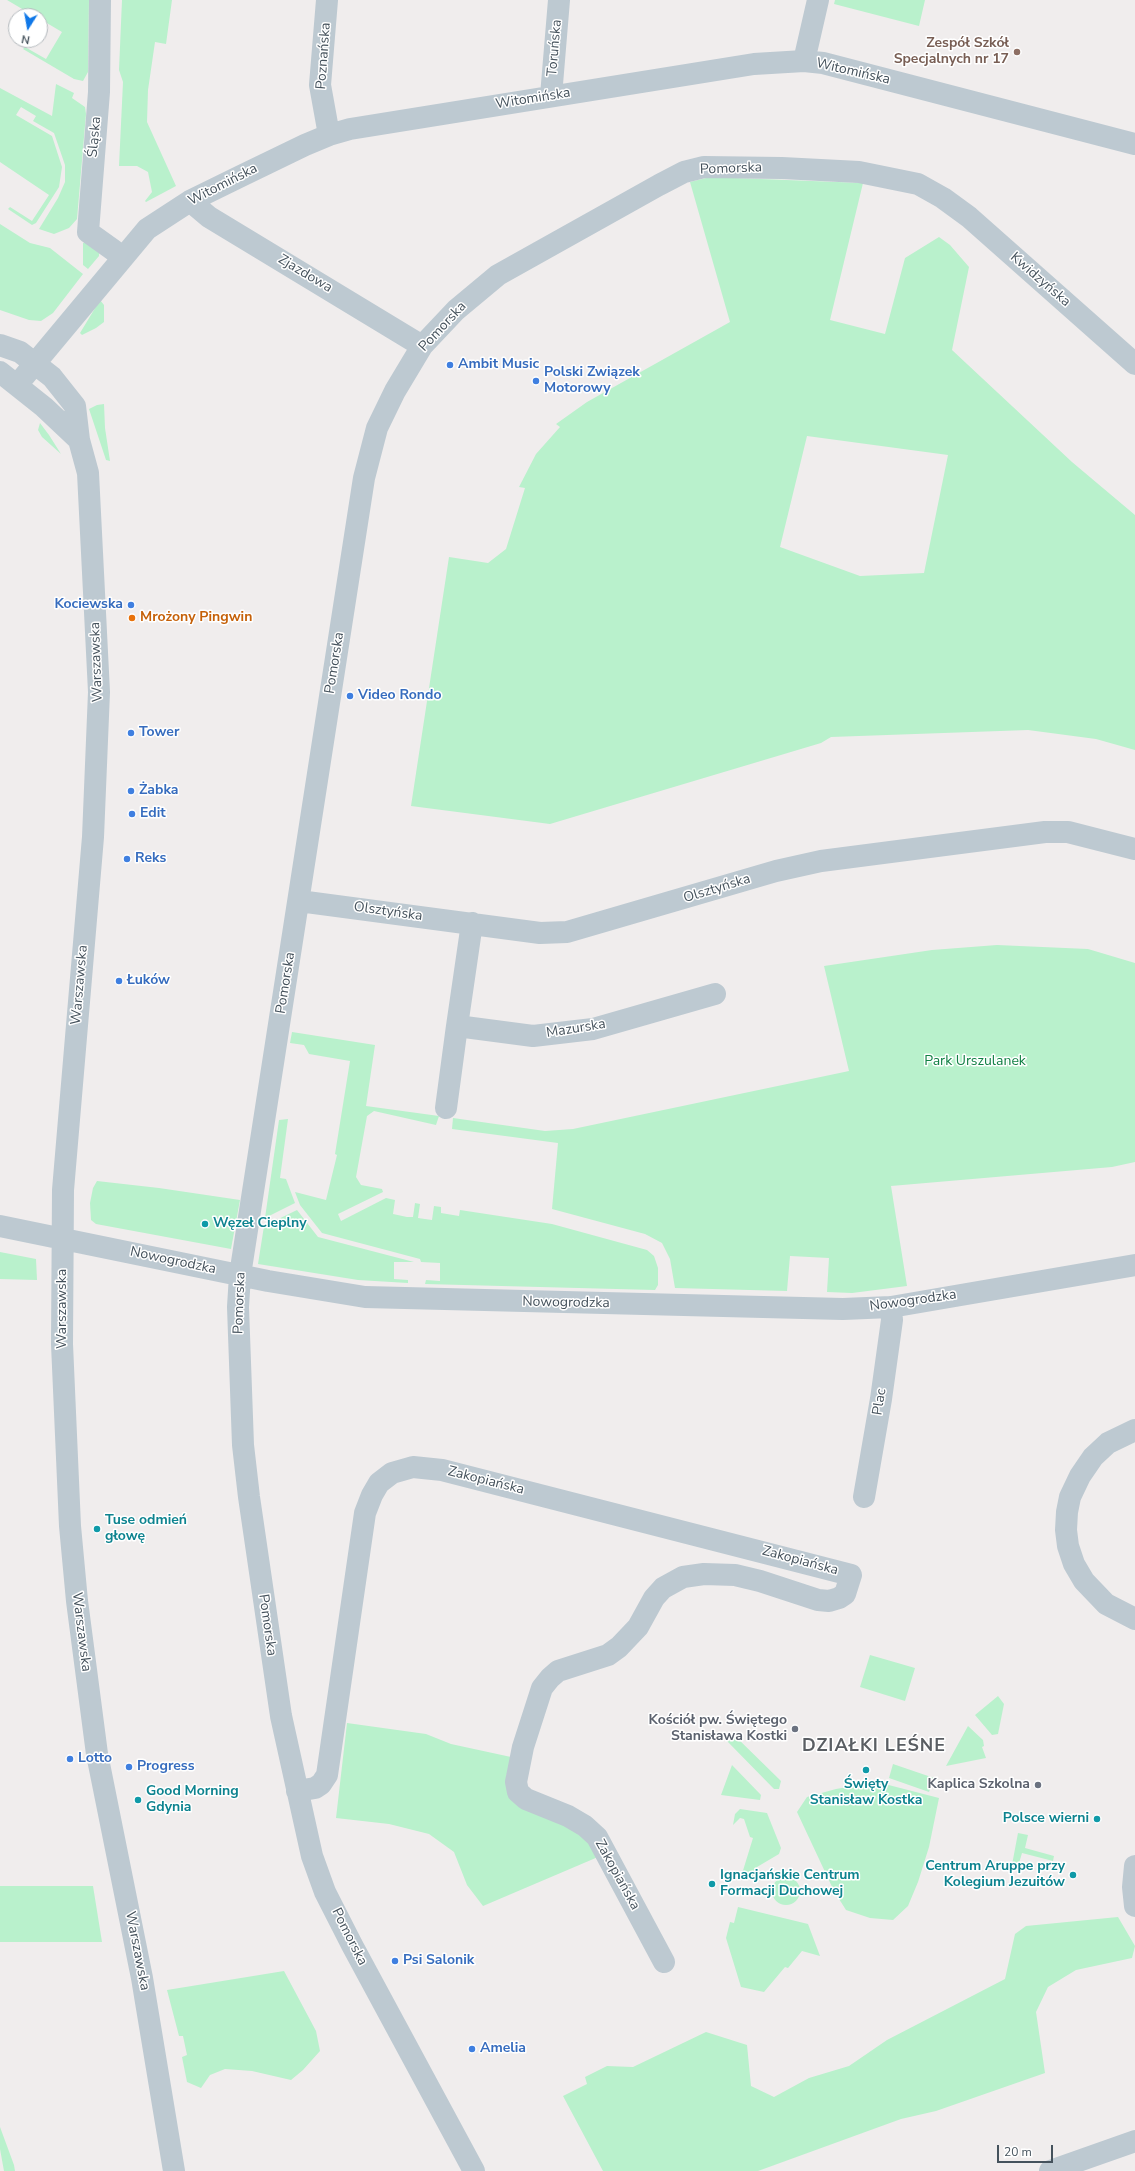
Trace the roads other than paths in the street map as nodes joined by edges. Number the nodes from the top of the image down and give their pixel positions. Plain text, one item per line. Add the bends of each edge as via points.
1 (100, 0) edge
2 (327, 0) edge
3 (559, 0) edge
4 (818, 0) edge
5 (804, 61) junction
6 (551, 96) junction
7 (329, 135) junction
8 (1135, 144) edge
9 (943, 198) joint
10 (190, 201) junction
11 (123, 257) junction
12 (0, 345) edge
13 (422, 346) junction
14 (35, 364) junction
15 (1135, 364) edge
16 (0, 372) edge
17 (17, 385) junction
18 (79, 440) junction
19 (1135, 849) edge
20 (299, 901) junction
21 (472, 923) junction
22 (715, 994) dead end
23 (457, 1026) junction
24 (446, 1108) dead end
25 (0, 1226) edge
26 (63, 1238) junction
27 (1135, 1265) edge
28 (240, 1275) junction
29 (891, 1307) junction
30 (1135, 1430) edge
31 (864, 1497) dead end
32 (1135, 1619) edge
33 (297, 1791) junction
34 (1135, 1866) edge
35 (1135, 1906) edge
36 (664, 1962) dead end
37 (1135, 2141) edge
38 (174, 2171) edge
39 (474, 2171) edge
40 (1050, 2171) edge

1 - 11 street, Śląska via 99,92 88,232
2 - 7 street, Poznańska via 320,85
3 - 6 street, Toruńska
4 - 5 street
5 - 6 street, Witomińska via 754,64
5 - 8 street, Witomińska via 823,63
6 - 7 street, Witomińska
7 - 10 street, Witomińska
9 - 13 street, Pomorska via 918,184 858,172 704,167 684,172 498,275 456,310
9 - 15 street, Kwidzyńska via 969,217
10 - 11 street, Witomińska via 148,229
10 - 13 street, Zjazdowa via 209,216
11 - 14 street, Witomińska
12 - 14 street, Warszawska via 20,352
13 - 20 street, Pomorska via 395,391 377,428 364,478
14 - 17 street, Witomińska
14 - 18 street, Warszawska via 52,377 74,406
16 - 17 street
17 - 18 street
18 - 26 street, Warszawska via 88,473 91,499 99,692 93,837 64,1185
19 - 21 street, Olsztyńska via 1068,832 1045,832 821,861 776,871 566,932 540,933
20 - 21 street, Olsztyńska
20 - 28 street, Pomorska
21 - 23 street
22 - 23 street, Mazurska via 594,1029 533,1036
23 - 24 street
25 - 26 street, Nowogrodzka
26 - 28 street, Nowogrodzka
26 - 38 street, Warszawska via 62,1344 70,1526 77,1601 97,1754 142,1978
27 - 29 street, Nowogrodzka
28 - 29 street, Nowogrodzka via 365,1297 843,1309
28 - 33 street, Pomorska via 238,1307 243,1445 248,1491 281,1716
29 - 31 street, Plac via 892,1320 881,1399
30 - 32 street via 1108,1443 1093,1457 1070,1497 1066,1530 1074,1564 1084,1581 1106,1604
33 - 36 street, Zakopiańska via 315,1788 327,1775 365,1513 379,1483 392,1473 413,1467 442,1470 852,1574 845,1594 829,1601 735,1575 704,1574 683,1577 663,1588 654,1598 638,1627 619,1647 608,1655 558,1671 542,1688 523,1747 516,1782 518,1792 526,1799 568,1816 597,1836
33 - 39 street, Pomorska via 312,1856 325,1892
34 - 35 street
37 - 40 street

